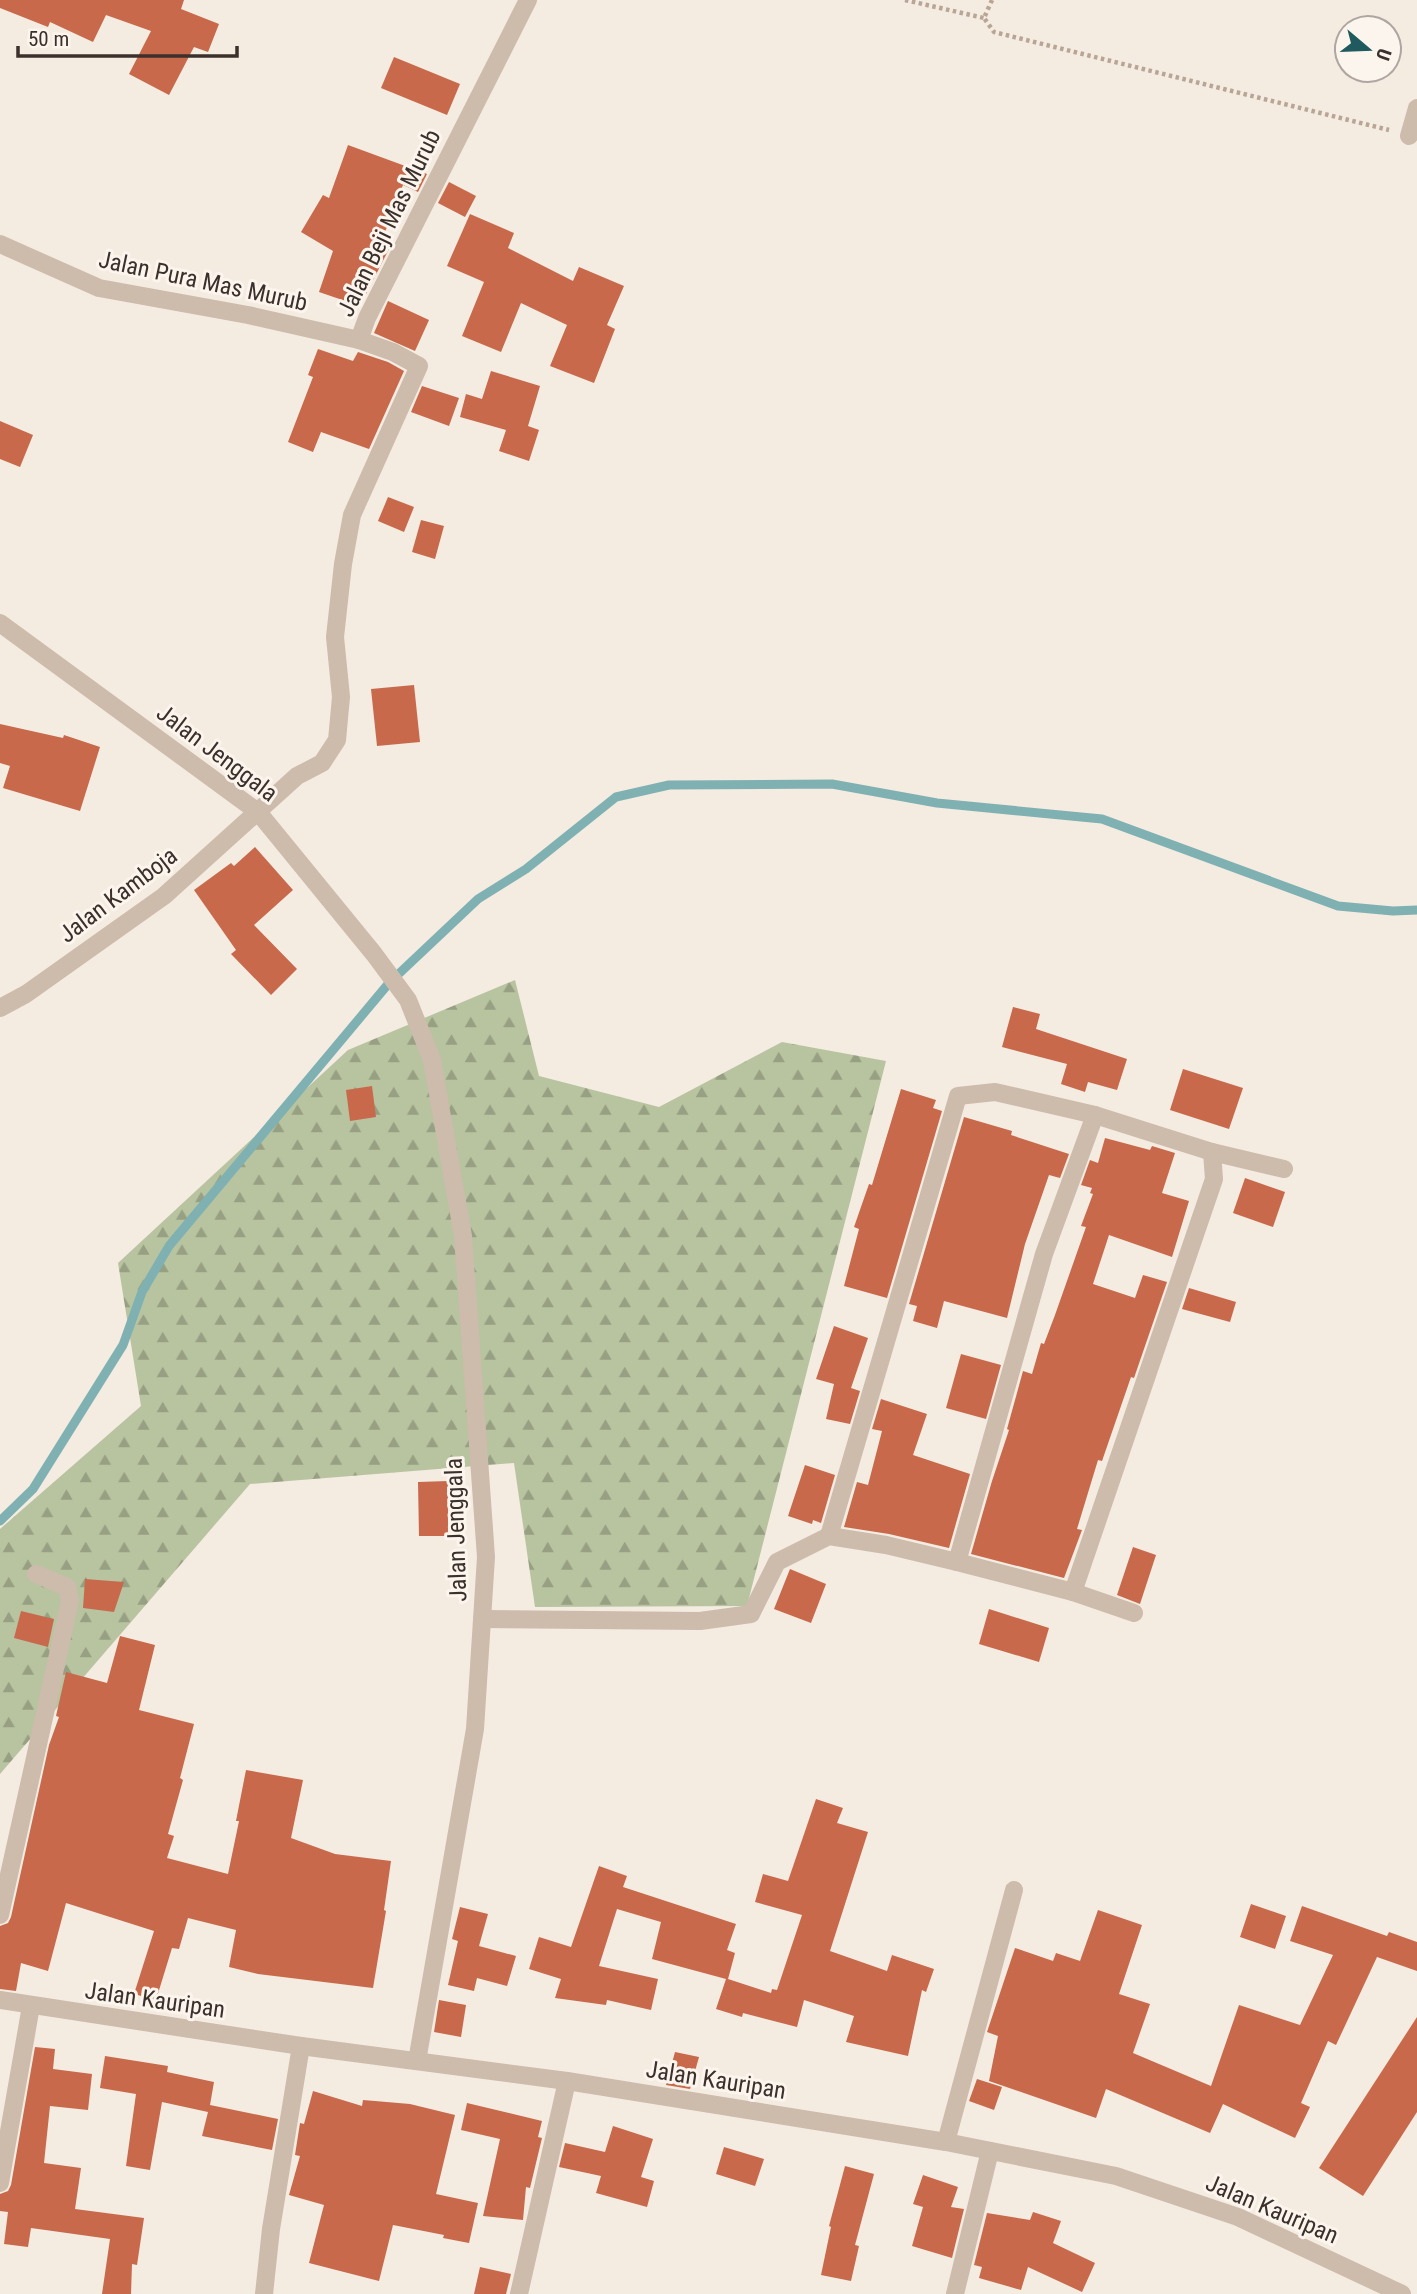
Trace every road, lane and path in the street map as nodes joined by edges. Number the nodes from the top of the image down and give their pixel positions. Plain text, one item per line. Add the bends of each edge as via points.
1 (528, 0) edge
2 (905, 0) edge
3 (992, 0) edge
4 (984, 18) junction
5 (1417, 108) edge
6 (1409, 136) joint
7 (0, 244) edge
8 (359, 340) junction
9 (0, 623) edge
10 (258, 812) junction
11 (0, 1008) edge
12 (1095, 1115) junction
13 (1212, 1152) junction
14 (1284, 1169) dead end
15 (829, 1536) junction
16 (957, 1562) junction
17 (37, 1574) dead end
18 (1073, 1592) junction
19 (1134, 1613) dead end
20 (482, 1619) junction
21 (1014, 1891) dead end
22 (0, 1915) edge
23 (0, 2000) edge
24 (31, 2006) junction
25 (301, 2046) junction
26 (417, 2061) junction
27 (567, 2081) junction
28 (946, 2142) junction
29 (990, 2151) junction
30 (0, 2183) edge
31 (264, 2294) edge
32 (519, 2294) edge
33 (956, 2294) edge
34 (1402, 2294) edge

1 - 8 street, Jalan Beji Mas Murub
2 - 4 path
3 - 4 path
4 - 6 path via 994,32
5 - 6 street
7 - 8 street, Jalan Pura Mas Murub via 99,288
8 - 10 street, Jalan Beji Mas Murub via 419,366 352,514 335,637 341,697 337,740 322,763 297,776
9 - 10 street, Jalan Jenggala
10 - 11 street, Jalan Kamboja via 164,896
10 - 20 street, Jalan Jenggala via 408,1000 432,1060 463,1236 486,1557
12 - 13 street
12 - 15 street via 995,1092 958,1096
12 - 16 street via 1044,1254
13 - 14 street
13 - 18 street via 1214,1179
15 - 16 street
15 - 20 street via 777,1562 751,1614 700,1621
16 - 18 street
17 - 22 street via 67,1587 70,1601
18 - 19 street
20 - 26 street, Jalan Jenggala via 475,1729
21 - 28 street
23 - 24 street, Jalan Kauripan
24 - 25 street, Jalan Kauripan
24 - 30 street
25 - 26 street, Jalan Kauripan
25 - 31 street
26 - 27 street, Jalan Kauripan
27 - 28 street, Jalan Kauripan
27 - 32 street
28 - 29 street, Jalan Kauripan
29 - 33 street
29 - 34 street, Jalan Kauripan via 1116,2176 1238,2217

